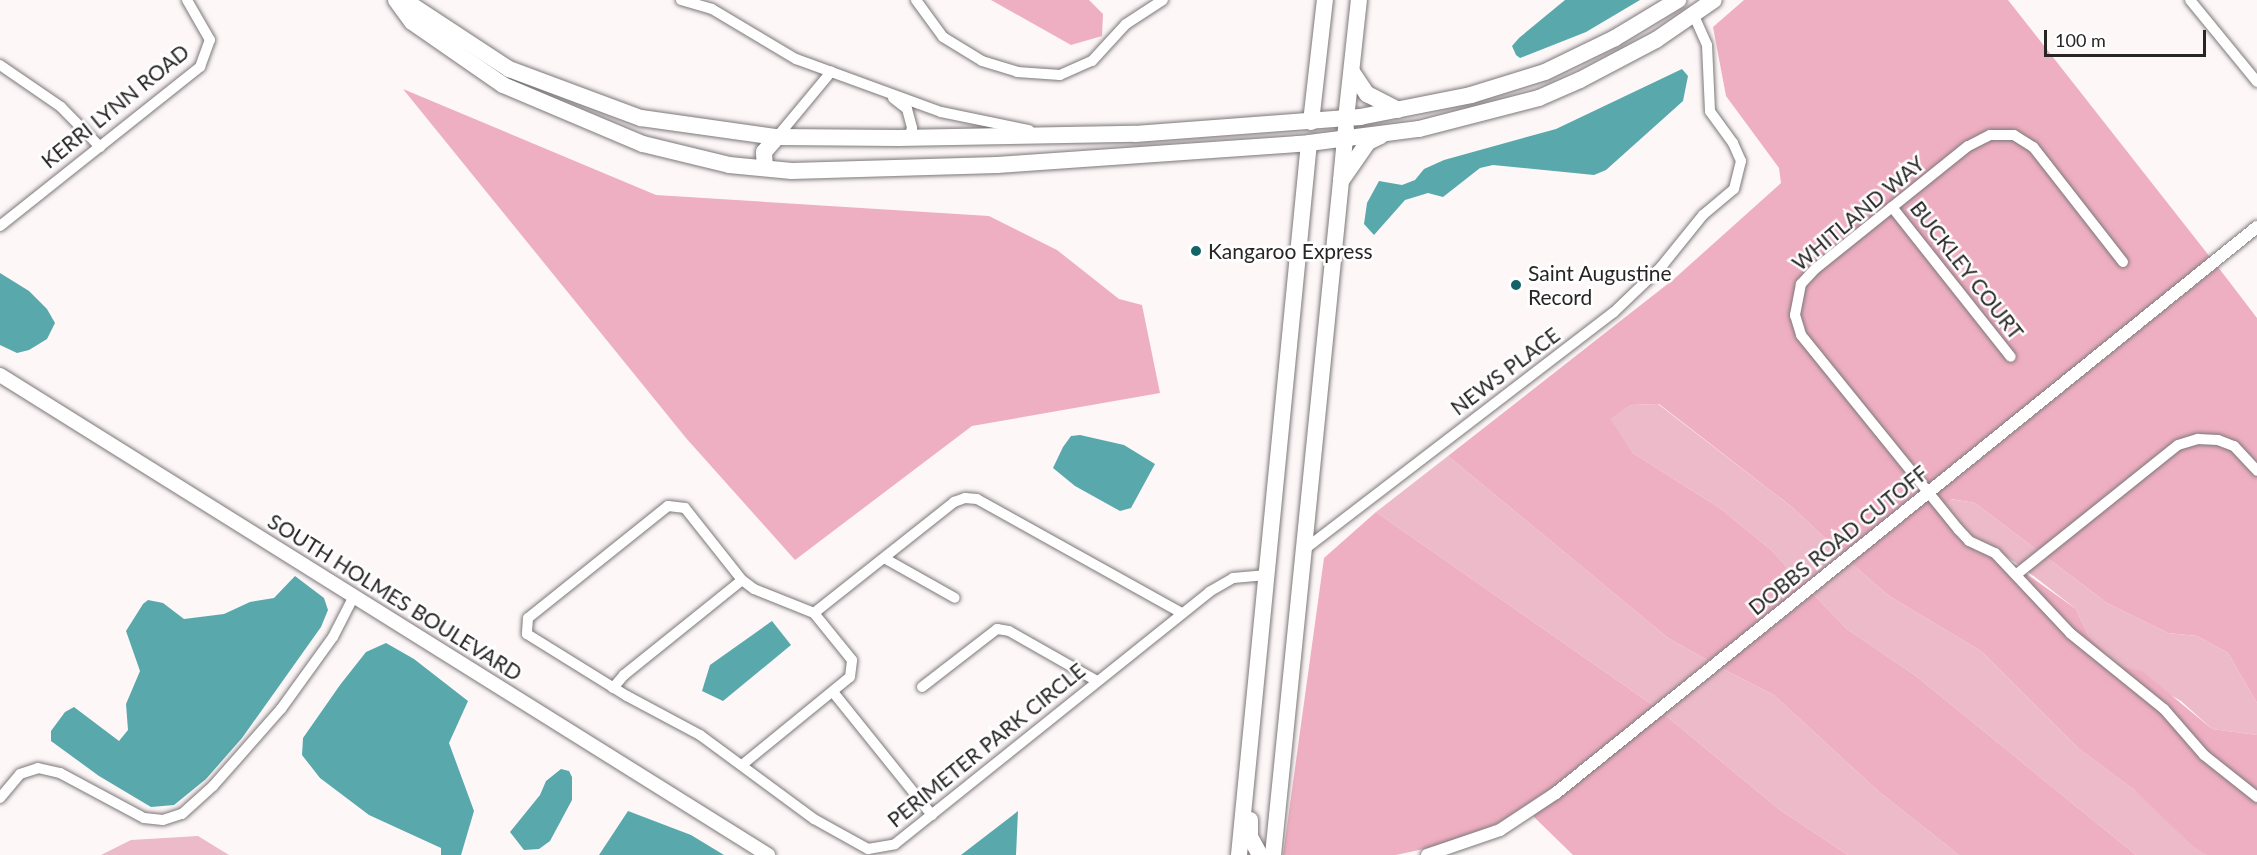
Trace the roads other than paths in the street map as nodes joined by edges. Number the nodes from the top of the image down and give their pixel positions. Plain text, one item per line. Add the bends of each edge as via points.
1 (187, 0) edge
2 (396, 0) edge
3 (404, 0) edge
4 (681, 0) edge
5 (916, 0) edge
6 (1163, 0) edge
7 (1325, 0) edge
8 (1359, 0) edge
9 (1678, 0) edge
10 (1714, 0) edge
11 (2190, 0) edge
12 (1694, 8) edge
13 (0, 65) edge
14 (831, 72) junction
15 (1352, 72) junction
16 (2257, 82) edge
17 (886, 92) junction
18 (1398, 110) junction
19 (1346, 119) junction
20 (1311, 122) junction
21 (1383, 134) junction
22 (1061, 135) junction
23 (777, 137) junction
24 (909, 138) junction
25 (1345, 139) junction
26 (1310, 143) junction
27 (100, 147) junction
28 (765, 168) junction
29 (1341, 181) junction
30 (1892, 207) junction
31 (0, 226) edge
32 (2257, 227) edge
33 (2123, 262) dead end
34 (2011, 357) dead end
35 (0, 375) edge
36 (2257, 471) edge
37 (1930, 491) junction
38 (1305, 549) junction
39 (884, 558) junction
40 (2017, 574) junction
41 (1268, 575) junction
42 (742, 580) junction
43 (354, 596) junction
44 (955, 598) dead end
45 (814, 613) junction
46 (1182, 613) junction
47 (1097, 681) junction
48 (922, 687) dead end
49 (613, 688) junction
50 (833, 692) junction
51 (742, 765) junction
52 (1245, 791) junction
53 (2257, 797) edge
54 (0, 798) edge
55 (932, 815) junction
56 (768, 855) edge
57 (1239, 855) edge
58 (1260, 855) edge
59 (1273, 855) edge
60 (1427, 855) edge

1 - 27 street, KERRI LYNN ROAD via 210,40 200,67
2 - 28 main road via 412,22 503,85 643,144 729,165
3 - 23 main road via 509,69 590,102 641,118
4 - 14 street via 712,9 796,59
5 - 6 street via 943,37 982,61 1017,72 1060,75 1092,61 1126,24
7 - 20 main road
8 - 15 main road
9 - 18 main road via 1615,38 1545,72 1472,95
10 - 12 main road
11 - 16 street
12 - 21 main road via 1619,60 1539,98 1455,121
12 - 38 street, NEWS PLACE via 1707,45 1710,111 1733,142 1741,161 1734,189 1703,215 1661,267 1613,313
13 - 27 street via 61,107
14 - 17 street
14 - 23 street
15 - 18 main road via 1367,94
15 - 19 main road
17 - 22 street via 941,112
17 - 24 street via 907,109 912,128
18 - 19 main road
19 - 20 main road
19 - 25 main road
20 - 22 main road
20 - 26 main road
21 - 25 main road
21 - 29 main road via 1368,142
22 - 24 main road
23 - 24 main road
23 - 28 main road via 764,152
25 - 26 main road
25 - 29 main road
26 - 28 main road via 997,165 792,171
26 - 41 main road
27 - 31 street, KERRI LYNN ROAD
29 - 38 main road
30 - 33 street, WHITLAND WAY via 1968,146 1990,135 2014,135 2033,147
30 - 34 street, BUCKLEY COURT
30 - 37 street, WHITLAND WAY via 1801,284 1795,315 1801,335
32 - 37 street, DOBBS ROAD CUTOFF
35 - 43 main road, SOUTH HOLMES BOULEVARD
36 - 40 street via 2235,446 2218,440 2198,439 2178,445
37 - 40 street, WHITLAND WAY via 1969,541 1995,553
37 - 60 street, DOBBS ROAD CUTOFF via 1556,793 1500,830
38 - 59 main road
39 - 44 street
39 - 45 street
39 - 46 street via 954,502 977,500
40 - 53 street, WHITLAND WAY via 2070,633 2164,709 2204,755
41 - 46 street, PERIMETER PARK CIRCLE via 1233,578
41 - 52 main road
42 - 45 street, PERIMETER PARK CIRCLE via 767,596
42 - 49 street
42 - 49 street, PERIMETER PARK CIRCLE via 685,508 668,506 528,618 528,634
43 - 54 street via 333,637 281,709 213,786 182,814 163,820 144,818 60,773 38,768 20,774
43 - 56 main road, SOUTH HOLMES BOULEVARD
45 - 50 street via 852,660 850,677
46 - 47 street, PERIMETER PARK CIRCLE
47 - 48 street via 1009,631 997,629
47 - 55 street, PERIMETER PARK CIRCLE
49 - 51 street, PERIMETER PARK CIRCLE via 700,735
50 - 51 street
50 - 55 street
51 - 55 street, PERIMETER PARK CIRCLE via 814,819 868,849 895,844
52 - 57 main road
52 - 58 main road via 1252,806 1250,837

